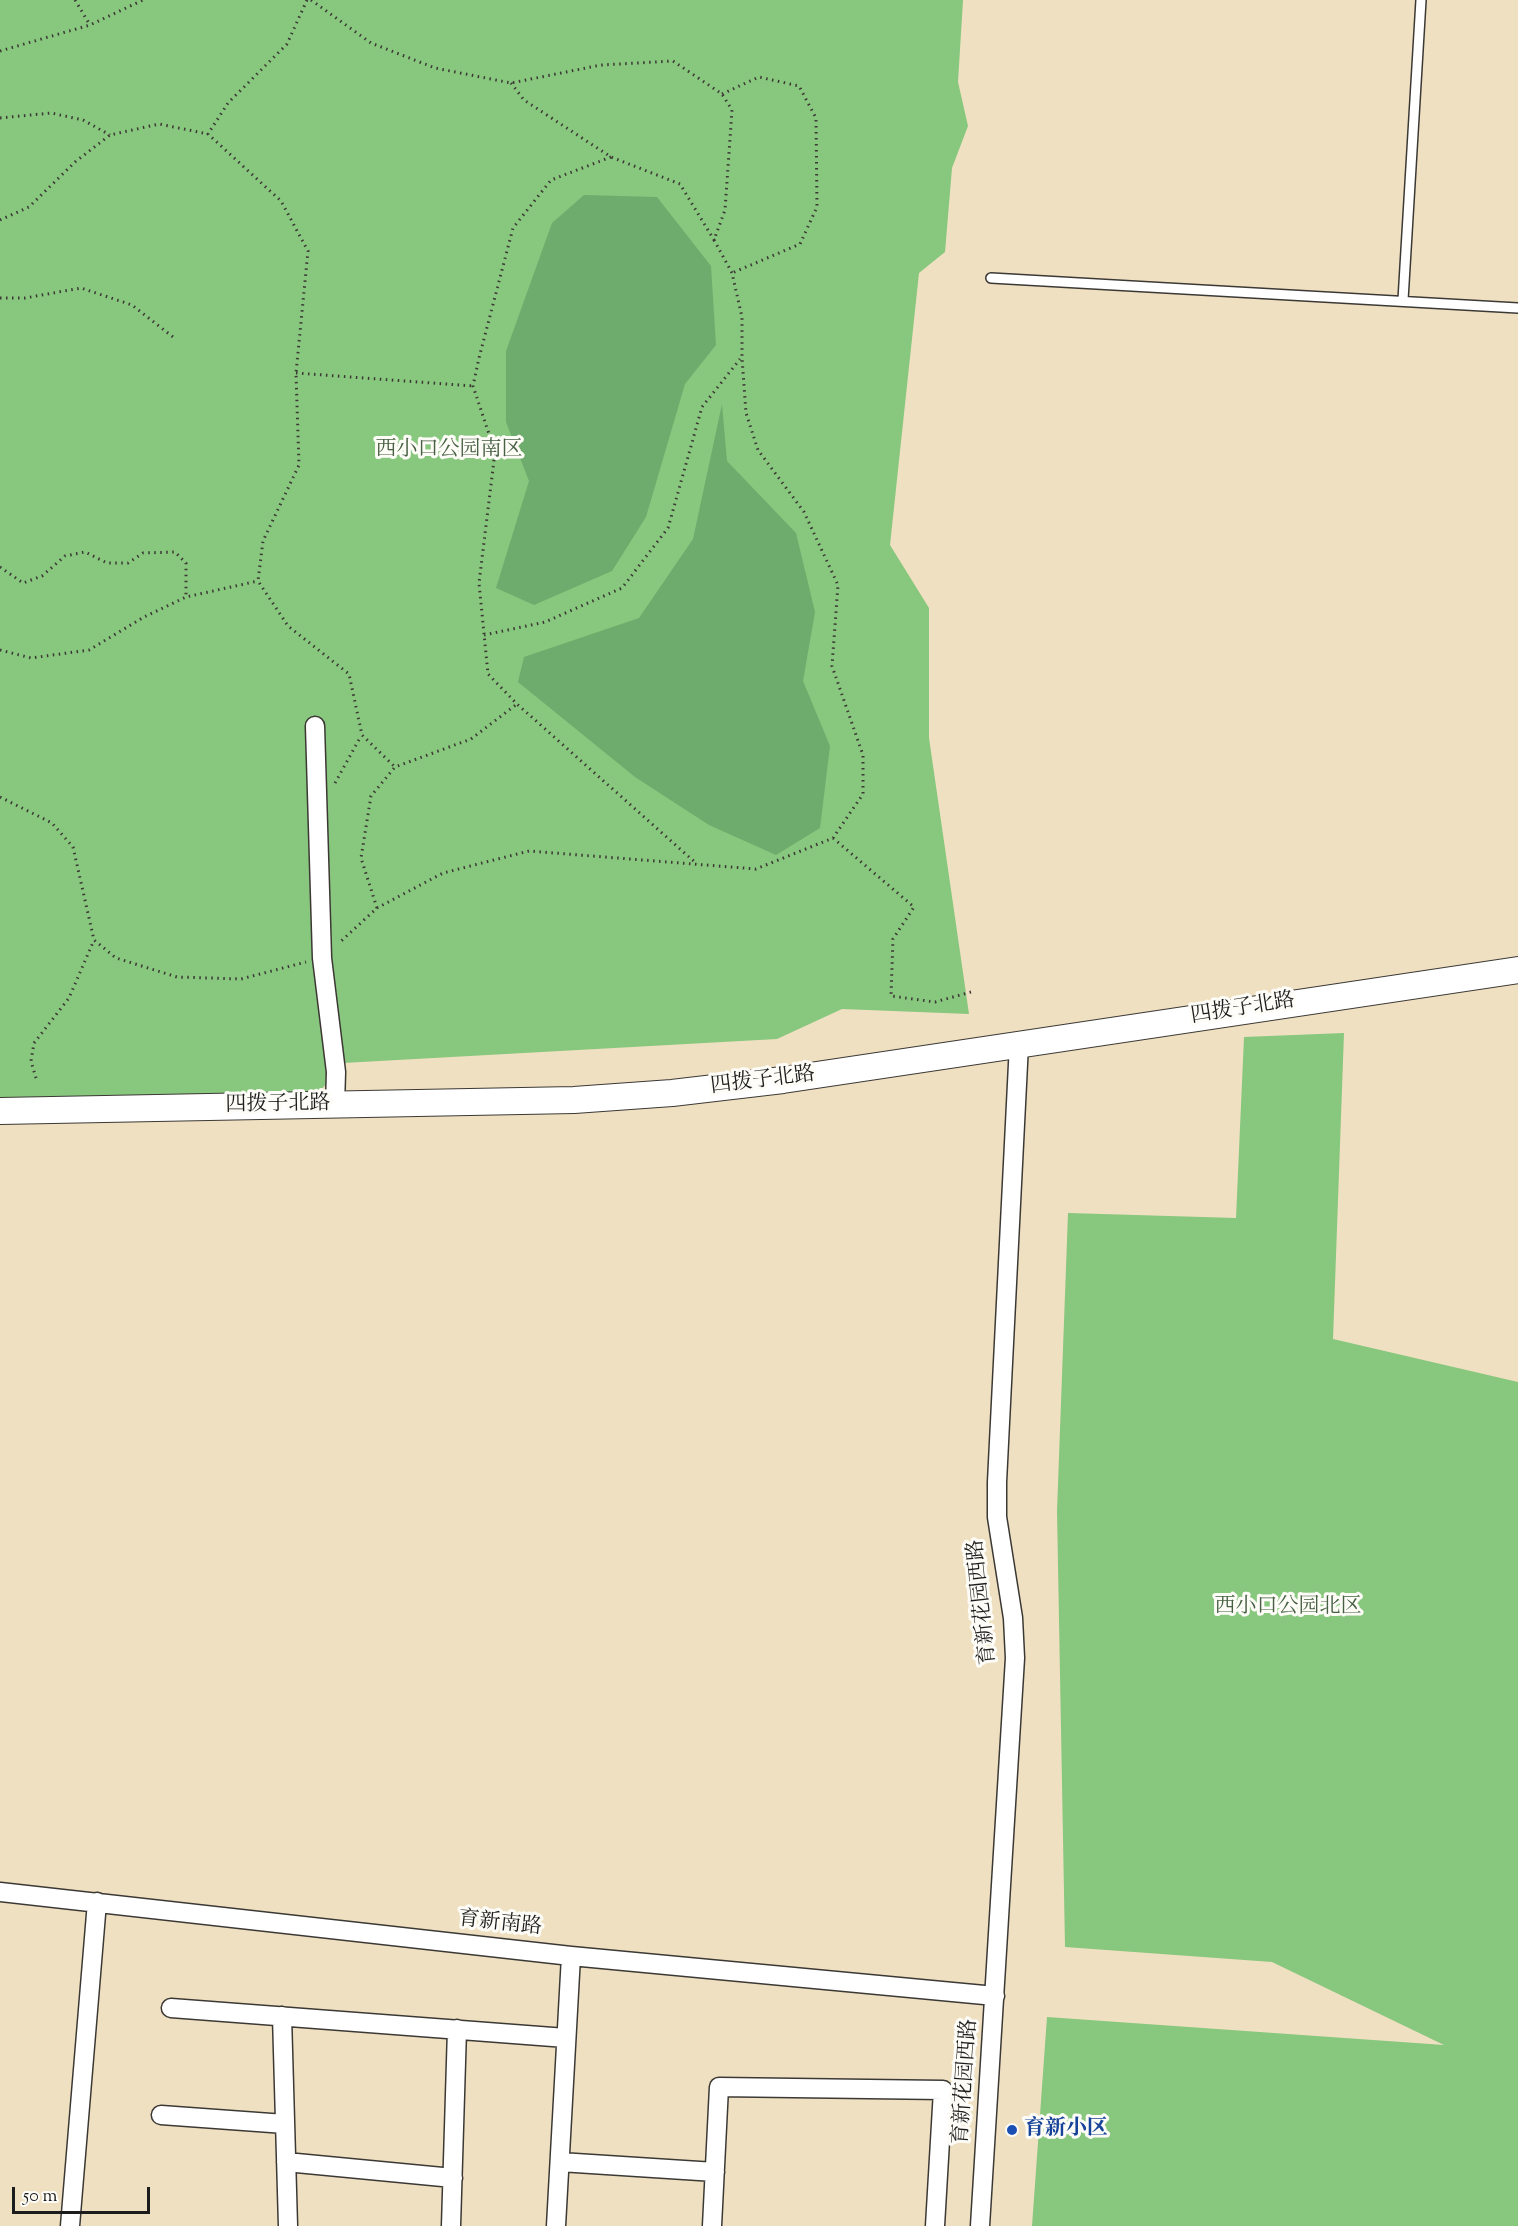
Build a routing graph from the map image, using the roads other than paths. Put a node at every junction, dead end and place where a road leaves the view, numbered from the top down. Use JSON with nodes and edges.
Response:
{"nodes":[{"id":1,"x":1421,"y":0,"type":"edge"},
{"id":2,"x":991,"y":278,"type":"dead end"},
{"id":3,"x":1402,"y":300,"type":"junction"},
{"id":4,"x":1518,"y":308,"type":"edge"},
{"id":5,"x":315,"y":726,"type":"dead end"},
{"id":6,"x":1518,"y":970,"type":"edge"},
{"id":7,"x":1019,"y":1044,"type":"junction"},
{"id":8,"x":335,"y":1105,"type":"junction"},
{"id":9,"x":0,"y":1111,"type":"edge"},
{"id":10,"x":0,"y":1892,"type":"edge"},
{"id":11,"x":97,"y":1902,"type":"junction"},
{"id":12,"x":571,"y":1956,"type":"junction"},
{"id":13,"x":995,"y":1995,"type":"junction"},
{"id":14,"x":171,"y":2008,"type":"dead end"},
{"id":15,"x":282,"y":2016,"type":"junction"},
{"id":16,"x":457,"y":2029,"type":"junction"},
{"id":17,"x":566,"y":2038,"type":"junction"},
{"id":18,"x":161,"y":2115,"type":"dead end"},
{"id":19,"x":285,"y":2124,"type":"junction"},
{"id":20,"x":286,"y":2162,"type":"junction"},
{"id":21,"x":560,"y":2162,"type":"junction"},
{"id":22,"x":715,"y":2172,"type":"junction"},
{"id":23,"x":453,"y":2178,"type":"junction"},
{"id":24,"x":70,"y":2226,"type":"edge"},
{"id":25,"x":288,"y":2226,"type":"edge"},
{"id":26,"x":451,"y":2226,"type":"edge"},
{"id":27,"x":556,"y":2226,"type":"edge"},
{"id":28,"x":712,"y":2226,"type":"edge"},
{"id":29,"x":935,"y":2226,"type":"edge"},
{"id":30,"x":980,"y":2226,"type":"edge"}],
"edges":[{"from":1,"to":3,"type":"lane"},
{"from":2,"to":3,"type":"lane"},
{"from":3,"to":4,"type":"lane"},
{"from":5,"to":8,"type":"street"},
{"from":6,"to":7,"type":"street","name":"四拨子北路"},
{"from":7,"to":8,"type":"street","name":"四拨子北路"},
{"from":7,"to":13,"type":"street","name":"育新花园西路"},
{"from":8,"to":9,"type":"street","name":"四拨子北路"},
{"from":10,"to":11,"type":"street","name":"育新南路"},
{"from":11,"to":12,"type":"street","name":"育新南路"},
{"from":11,"to":24,"type":"street"},
{"from":12,"to":13,"type":"street","name":"育新南路"},
{"from":12,"to":17,"type":"street"},
{"from":13,"to":30,"type":"street","name":"育新花园西路"},
{"from":14,"to":15,"type":"street"},
{"from":15,"to":16,"type":"street"},
{"from":15,"to":19,"type":"street"},
{"from":16,"to":17,"type":"street"},
{"from":16,"to":23,"type":"street"},
{"from":17,"to":21,"type":"street"},
{"from":18,"to":19,"type":"street"},
{"from":19,"to":20,"type":"street"},
{"from":20,"to":23,"type":"street"},
{"from":20,"to":25,"type":"street"},
{"from":21,"to":22,"type":"street"},
{"from":21,"to":27,"type":"street"},
{"from":22,"to":28,"type":"street"},
{"from":22,"to":29,"type":"street"},
{"from":23,"to":26,"type":"street"}]}
